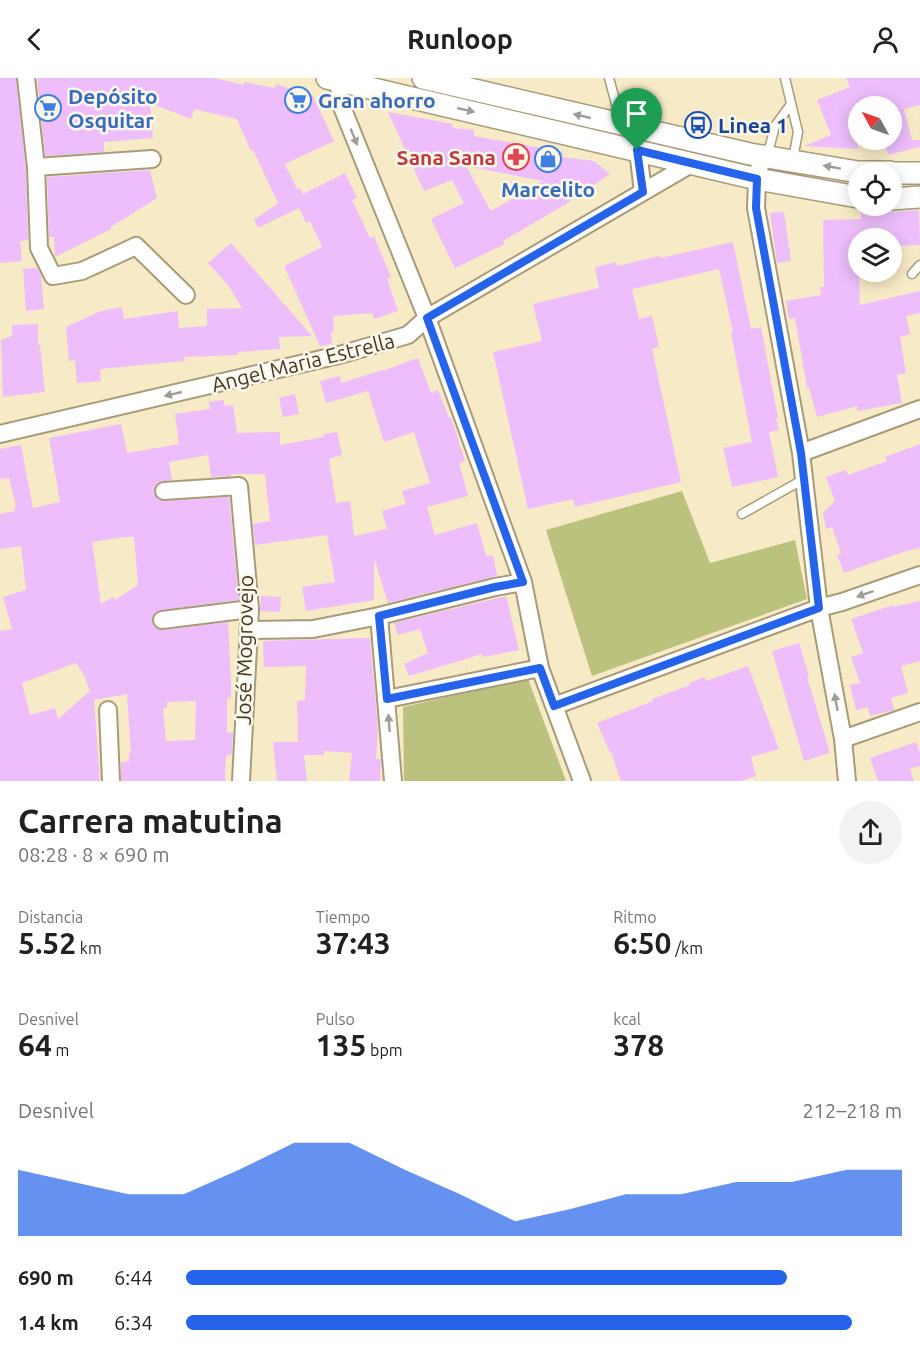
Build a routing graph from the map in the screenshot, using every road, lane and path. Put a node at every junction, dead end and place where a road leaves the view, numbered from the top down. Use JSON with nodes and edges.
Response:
{"nodes":[{"id":1,"x":26,"y":78,"type":"edge"},
{"id":2,"x":423,"y":78,"type":"edge"},
{"id":3,"x":609,"y":78,"type":"edge"},
{"id":4,"x":785,"y":78,"type":"edge"},
{"id":5,"x":335,"y":79,"type":"edge"},
{"id":6,"x":791,"y":104,"type":"junction"},
{"id":7,"x":629,"y":127,"type":"junction"},
{"id":8,"x":637,"y":150,"type":"junction"},
{"id":9,"x":764,"y":157,"type":"junction"},
{"id":10,"x":152,"y":159,"type":"dead end"},
{"id":11,"x":793,"y":160,"type":"junction"},
{"id":12,"x":691,"y":164,"type":"junction"},
{"id":13,"x":36,"y":167,"type":"junction"},
{"id":14,"x":848,"y":170,"type":"edge"},
{"id":15,"x":902,"y":172,"type":"edge"},
{"id":16,"x":920,"y":173,"type":"edge"},
{"id":17,"x":757,"y":179,"type":"junction"},
{"id":18,"x":643,"y":192,"type":"junction"},
{"id":19,"x":848,"y":195,"type":"edge"},
{"id":20,"x":920,"y":197,"type":"edge"},
{"id":21,"x":902,"y":198,"type":"edge"},
{"id":22,"x":920,"y":265,"type":"edge"},
{"id":23,"x":912,"y":274,"type":"dead end"},
{"id":24,"x":186,"y":295,"type":"dead end"},
{"id":25,"x":427,"y":318,"type":"junction"},
{"id":26,"x":920,"y":409,"type":"edge"},
{"id":27,"x":0,"y":434,"type":"edge"},
{"id":28,"x":801,"y":453,"type":"junction"},
{"id":29,"x":804,"y":479,"type":"junction"},
{"id":30,"x":164,"y":491,"type":"dead end"},
{"id":31,"x":742,"y":514,"type":"dead end"},
{"id":32,"x":920,"y":575,"type":"edge"},
{"id":33,"x":523,"y":582,"type":"junction"},
{"id":34,"x":819,"y":608,"type":"junction"},
{"id":35,"x":250,"y":609,"type":"junction"},
{"id":36,"x":379,"y":616,"type":"junction"},
{"id":37,"x":162,"y":620,"type":"dead end"},
{"id":38,"x":248,"y":630,"type":"junction"},
{"id":39,"x":540,"y":668,"type":"junction"},
{"id":40,"x":387,"y":699,"type":"junction"},
{"id":41,"x":554,"y":706,"type":"junction"},
{"id":42,"x":108,"y":710,"type":"dead end"},
{"id":43,"x":920,"y":712,"type":"edge"},
{"id":44,"x":843,"y":739,"type":"junction"},
{"id":45,"x":844,"y":780,"type":"edge"},
{"id":46,"x":111,"y":781,"type":"edge"},
{"id":47,"x":241,"y":781,"type":"edge"},
{"id":48,"x":393,"y":781,"type":"edge"},
{"id":49,"x":582,"y":781,"type":"edge"}],
"edges":[{"from":1,"to":13,"type":"street"},
{"from":7,"to":2,"type":"street","one_way":true},
{"from":3,"to":7,"type":"lane"},
{"from":4,"to":6,"type":"lane"},
{"from":5,"to":8,"type":"street","one_way":true},
{"from":5,"to":25,"type":"street","one_way":true},
{"from":6,"to":9,"type":"lane"},
{"from":6,"to":11,"type":"lane"},
{"from":7,"to":8,"type":"street"},
{"from":7,"to":9,"type":"street"},
{"from":8,"to":12,"type":"street"},
{"from":8,"to":18,"type":"street"},
{"from":9,"to":11,"type":"street"},
{"from":9,"to":17,"type":"street"},
{"from":10,"to":13,"type":"street"},
{"from":14,"to":11,"type":"street","one_way":true},
{"from":12,"to":17,"type":"street"},
{"from":12,"to":18,"type":"street","name":"Angel Maria Estrella"},
{"from":13,"to":24,"type":"street"},
{"from":15,"to":16,"type":"street"},
{"from":17,"to":19,"type":"street"},
{"from":17,"to":28,"type":"street"},
{"from":18,"to":25,"type":"street","name":"Angel Maria Estrella"},
{"from":20,"to":21,"type":"street"},
{"from":22,"to":23,"type":"lane"},
{"from":25,"to":27,"type":"street","name":"Angel Maria Estrella","one_way":true},
{"from":25,"to":33,"type":"street"},
{"from":26,"to":28,"type":"street"},
{"from":28,"to":29,"type":"street"},
{"from":29,"to":31,"type":"lane"},
{"from":29,"to":34,"type":"street"},
{"from":30,"to":35,"type":"street","name":"José Mogrovejo"},
{"from":32,"to":34,"type":"street","one_way":true},
{"from":33,"to":36,"type":"street"},
{"from":33,"to":39,"type":"street"},
{"from":34,"to":41,"type":"street"},
{"from":44,"to":34,"type":"street","one_way":true},
{"from":35,"to":37,"type":"street"},
{"from":35,"to":38,"type":"street","name":"José Mogrovejo"},
{"from":36,"to":38,"type":"street"},
{"from":36,"to":40,"type":"street"},
{"from":38,"to":47,"type":"street","name":"José Mogrovejo"},
{"from":39,"to":40,"type":"street"},
{"from":39,"to":41,"type":"street"},
{"from":48,"to":40,"type":"street","one_way":true},
{"from":41,"to":49,"type":"street"},
{"from":42,"to":46,"type":"street"},
{"from":43,"to":44,"type":"street"},
{"from":44,"to":45,"type":"street"}]}
